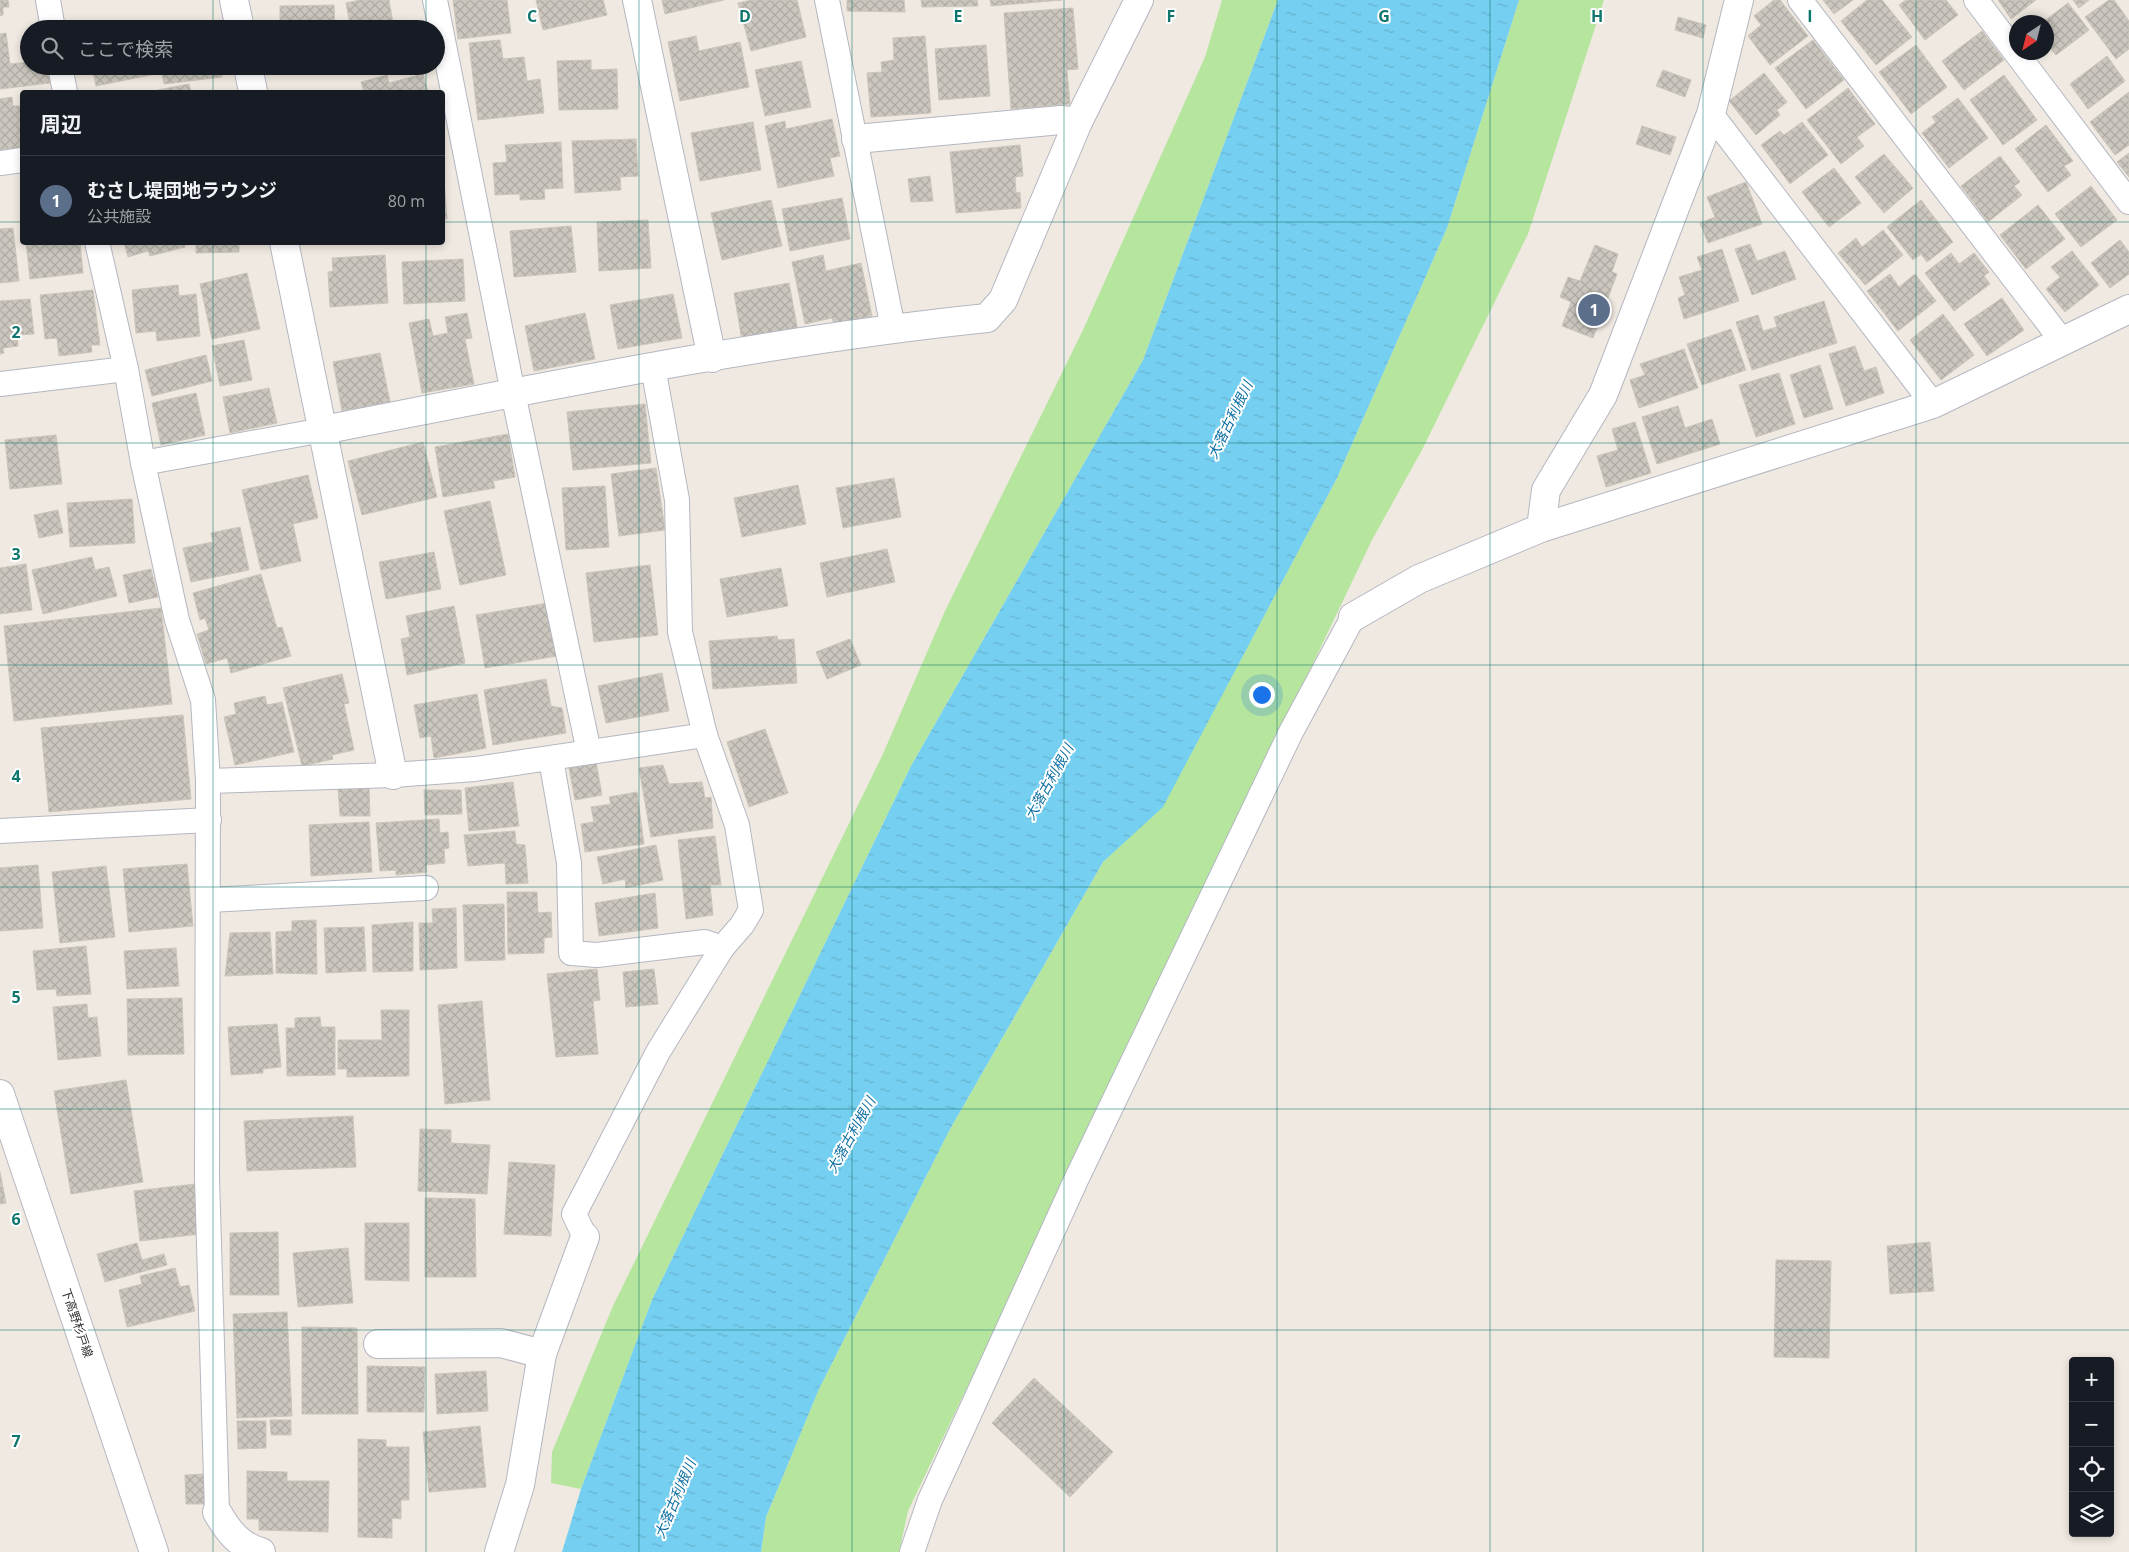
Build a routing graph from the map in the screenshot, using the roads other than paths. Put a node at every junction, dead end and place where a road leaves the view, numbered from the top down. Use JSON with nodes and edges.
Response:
{"nodes":[{"id":1,"x":48,"y":0,"type":"edge"},
{"id":2,"x":234,"y":0,"type":"edge"},
{"id":3,"x":435,"y":0,"type":"edge"},
{"id":4,"x":637,"y":0,"type":"edge"},
{"id":5,"x":827,"y":0,"type":"edge"},
{"id":6,"x":1139,"y":0,"type":"edge"},
{"id":7,"x":1739,"y":0,"type":"edge"},
{"id":8,"x":1800,"y":0,"type":"edge"},
{"id":9,"x":1976,"y":0,"type":"edge"},
{"id":10,"x":51,"y":20,"type":"edge"},
{"id":11,"x":238,"y":20,"type":"edge"},
{"id":12,"x":439,"y":20,"type":"edge"},
{"id":13,"x":445,"y":50,"type":"edge"},
{"id":14,"x":62,"y":75,"type":"edge"},
{"id":15,"x":250,"y":75,"type":"edge"},
{"id":16,"x":65,"y":90,"type":"edge"},
{"id":17,"x":253,"y":90,"type":"edge"},
{"id":18,"x":1711,"y":114,"type":"junction"},
{"id":19,"x":1078,"y":122,"type":"junction"},
{"id":20,"x":856,"y":139,"type":"junction"},
{"id":21,"x":20,"y":160,"type":"edge"},
{"id":22,"x":0,"y":163,"type":"edge"},
{"id":23,"x":2129,"y":202,"type":"edge"},
{"id":24,"x":98,"y":245,"type":"edge"},
{"id":25,"x":285,"y":245,"type":"edge"},
{"id":26,"x":2129,"y":308,"type":"edge"},
{"id":27,"x":893,"y":328,"type":"junction"},
{"id":28,"x":2063,"y":342,"type":"junction"},
{"id":29,"x":712,"y":358,"type":"junction"},
{"id":30,"x":653,"y":367,"type":"junction"},
{"id":31,"x":126,"y":370,"type":"junction"},
{"id":32,"x":0,"y":384,"type":"edge"},
{"id":33,"x":513,"y":393,"type":"junction"},
{"id":34,"x":1933,"y":404,"type":"junction"},
{"id":35,"x":323,"y":430,"type":"junction"},
{"id":36,"x":143,"y":463,"type":"junction"},
{"id":37,"x":1542,"y":528,"type":"junction"},
{"id":38,"x":1353,"y":617,"type":"joint"},
{"id":39,"x":705,"y":735,"type":"junction"},
{"id":40,"x":589,"y":752,"type":"junction"},
{"id":41,"x":551,"y":758,"type":"junction"},
{"id":42,"x":394,"y":775,"type":"junction"},
{"id":43,"x":208,"y":781,"type":"junction"},
{"id":44,"x":209,"y":820,"type":"junction"},
{"id":45,"x":0,"y":831,"type":"edge"},
{"id":46,"x":426,"y":888,"type":"dead end"},
{"id":47,"x":209,"y":900,"type":"junction"},
{"id":48,"x":722,"y":948,"type":"junction"},
{"id":49,"x":0,"y":1094,"type":"edge"},
{"id":50,"x":585,"y":1237,"type":"joint"},
{"id":51,"x":378,"y":1344,"type":"dead end"},
{"id":52,"x":542,"y":1354,"type":"junction"},
{"id":53,"x":217,"y":1512,"type":"joint"},
{"id":54,"x":154,"y":1552,"type":"edge"},
{"id":55,"x":261,"y":1552,"type":"edge"},
{"id":56,"x":499,"y":1552,"type":"edge"},
{"id":57,"x":912,"y":1552,"type":"edge"}],
"edges":[{"from":1,"to":10,"type":"lane"},
{"from":2,"to":11,"type":"street"},
{"from":3,"to":12,"type":"lane"},
{"from":4,"to":29,"type":"street"},
{"from":5,"to":20,"type":"lane"},
{"from":6,"to":19,"type":"street"},
{"from":7,"to":18,"type":"street"},
{"from":8,"to":28,"type":"lane"},
{"from":9,"to":23,"type":"lane"},
{"from":13,"to":33,"type":"lane"},
{"from":14,"to":16,"type":"lane"},
{"from":15,"to":17,"type":"street"},
{"from":18,"to":34,"type":"lane"},
{"from":18,"to":37,"type":"street"},
{"from":19,"to":20,"type":"street"},
{"from":19,"to":27,"type":"street"},
{"from":20,"to":27,"type":"lane"},
{"from":21,"to":22,"type":"lane"},
{"from":24,"to":31,"type":"lane"},
{"from":25,"to":35,"type":"street"},
{"from":26,"to":28,"type":"street"},
{"from":27,"to":29,"type":"street"},
{"from":28,"to":34,"type":"street"},
{"from":29,"to":30,"type":"street"},
{"from":30,"to":33,"type":"street"},
{"from":30,"to":39,"type":"lane"},
{"from":31,"to":32,"type":"lane"},
{"from":31,"to":36,"type":"lane"},
{"from":33,"to":35,"type":"street"},
{"from":33,"to":40,"type":"lane"},
{"from":34,"to":37,"type":"street"},
{"from":35,"to":36,"type":"lane"},
{"from":35,"to":42,"type":"street"},
{"from":36,"to":43,"type":"lane"},
{"from":37,"to":38,"type":"street"},
{"from":38,"to":57,"type":"lane"},
{"from":39,"to":40,"type":"lane"},
{"from":39,"to":48,"type":"lane"},
{"from":40,"to":41,"type":"lane"},
{"from":41,"to":42,"type":"lane"},
{"from":41,"to":48,"type":"lane"},
{"from":42,"to":43,"type":"lane"},
{"from":43,"to":44,"type":"lane"},
{"from":44,"to":45,"type":"lane"},
{"from":44,"to":47,"type":"lane"},
{"from":46,"to":47,"type":"lane"},
{"from":47,"to":53,"type":"lane"},
{"from":48,"to":50,"type":"lane"},
{"from":49,"to":54,"type":"street","name":"下高野杉戸線"},
{"from":50,"to":52,"type":"street"},
{"from":51,"to":52,"type":"street"},
{"from":52,"to":56,"type":"street"},
{"from":53,"to":55,"type":"street"}]}
